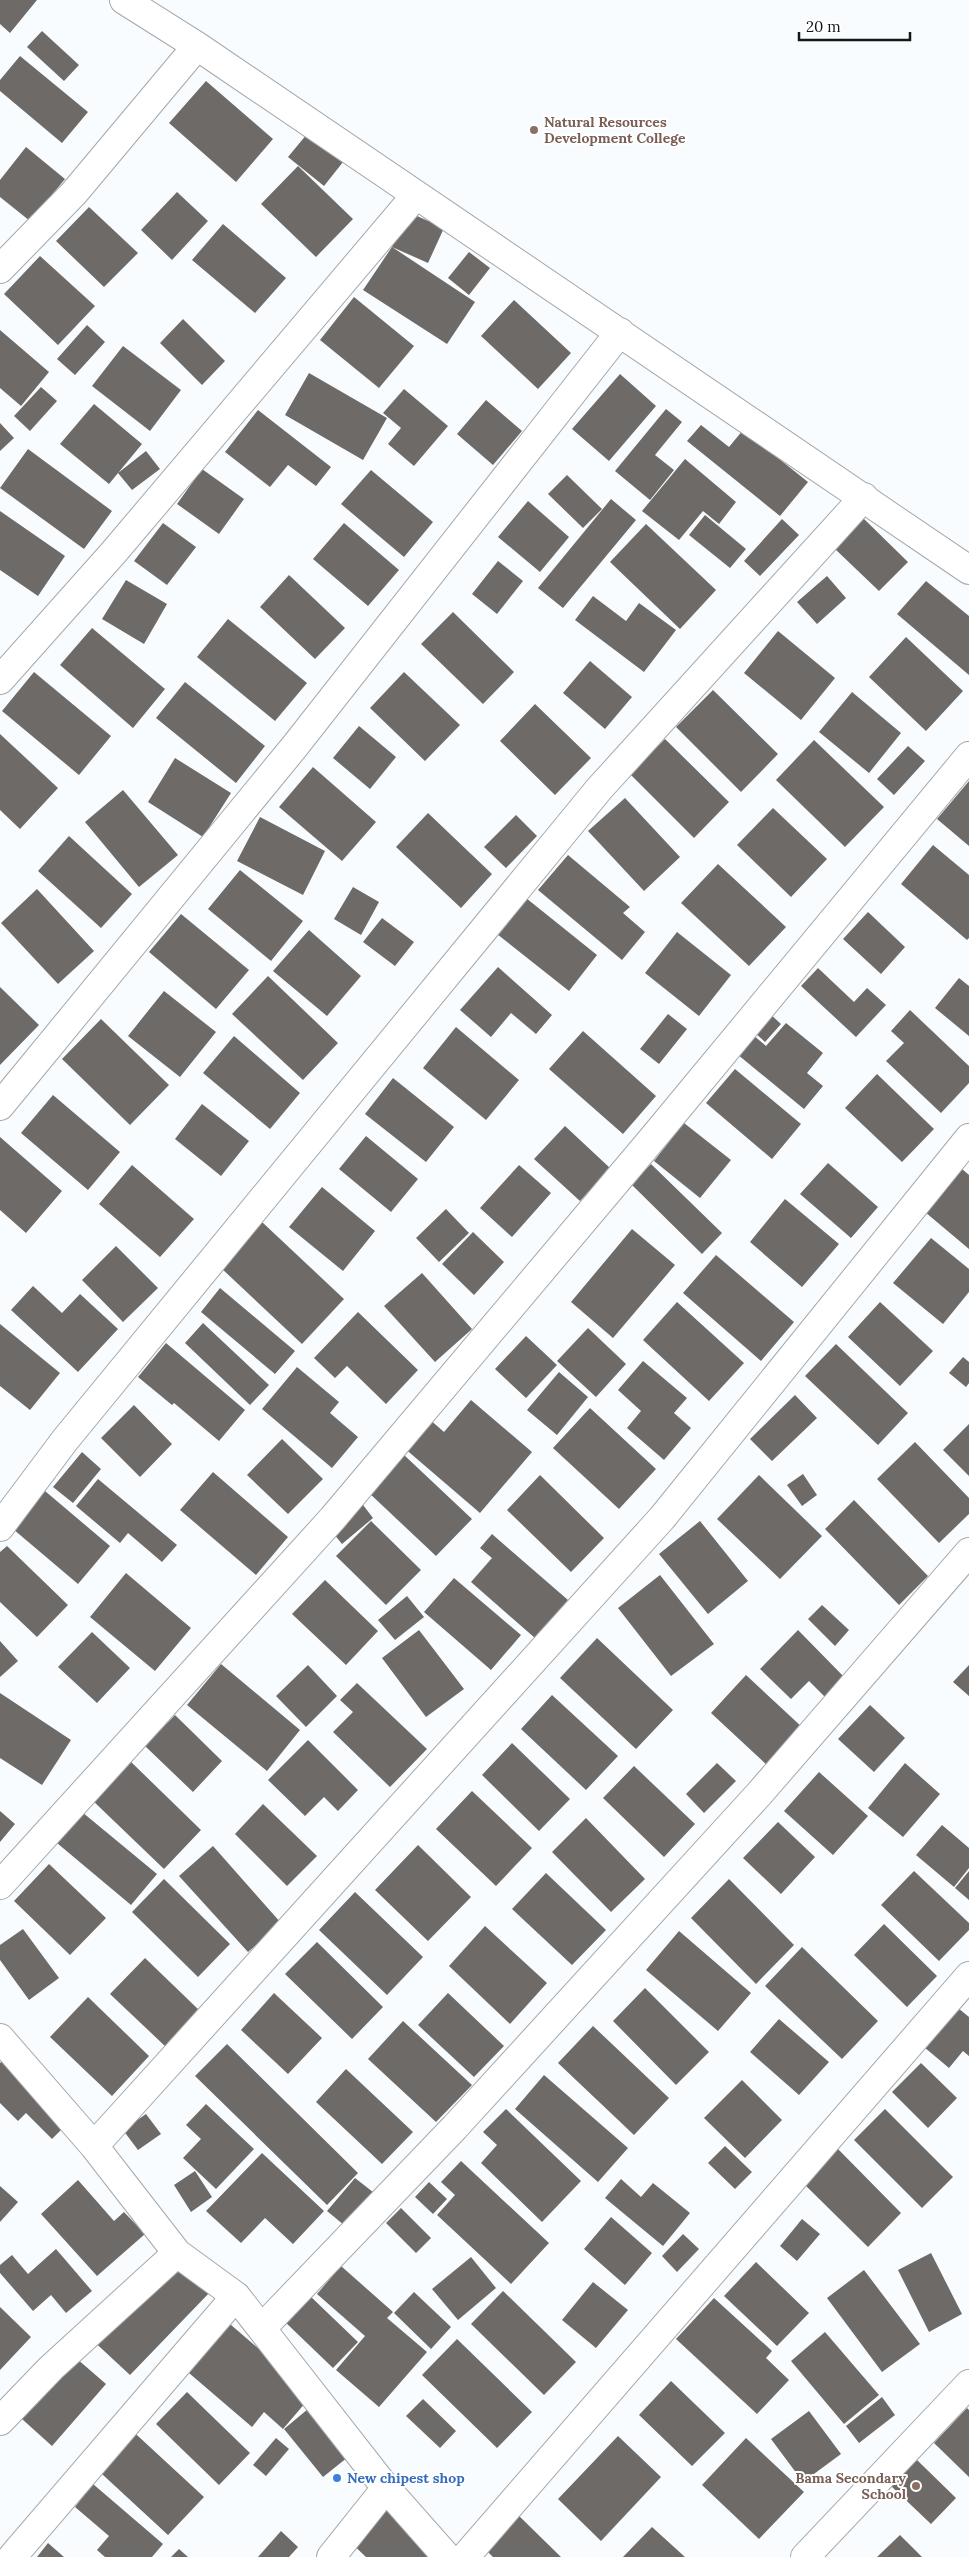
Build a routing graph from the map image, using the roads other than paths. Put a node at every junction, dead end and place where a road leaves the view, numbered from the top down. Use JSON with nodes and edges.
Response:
{"nodes":[{"id":1,"x":124,"y":0,"type":"edge"},
{"id":2,"x":197,"y":46,"type":"junction"},
{"id":3,"x":416,"y":195,"type":"junction"},
{"id":4,"x":0,"y":269,"type":"edge"},
{"id":5,"x":620,"y":332,"type":"junction"},
{"id":6,"x":864,"y":497,"type":"junction"},
{"id":7,"x":969,"y":570,"type":"edge"},
{"id":8,"x":0,"y":680,"type":"edge"},
{"id":9,"x":969,"y":756,"type":"edge"},
{"id":10,"x":0,"y":1106,"type":"edge"},
{"id":11,"x":969,"y":1138,"type":"edge"},
{"id":12,"x":0,"y":1527,"type":"edge"},
{"id":13,"x":969,"y":1552,"type":"edge"},
{"id":14,"x":0,"y":1885,"type":"edge"},
{"id":15,"x":969,"y":1976,"type":"edge"},
{"id":16,"x":4,"y":2051,"type":"edge"},
{"id":17,"x":94,"y":2146,"type":"junction"},
{"id":18,"x":177,"y":2253,"type":"junction"},
{"id":19,"x":236,"y":2296,"type":"junction"},
{"id":20,"x":262,"y":2328,"type":"junction"},
{"id":21,"x":969,"y":2384,"type":"edge"},
{"id":22,"x":0,"y":2421,"type":"edge"},
{"id":23,"x":386,"y":2488,"type":"junction"},
{"id":24,"x":12,"y":2557,"type":"edge"},
{"id":25,"x":331,"y":2557,"type":"edge"},
{"id":26,"x":447,"y":2557,"type":"edge"},
{"id":27,"x":465,"y":2557,"type":"edge"},
{"id":28,"x":805,"y":2557,"type":"edge"}],
"edges":[{"from":1,"to":2,"type":"street"},
{"from":2,"to":3,"type":"street"},
{"from":2,"to":4,"type":"street"},
{"from":3,"to":5,"type":"street"},
{"from":3,"to":8,"type":"street"},
{"from":5,"to":6,"type":"street"},
{"from":5,"to":10,"type":"street"},
{"from":6,"to":7,"type":"street"},
{"from":6,"to":12,"type":"street"},
{"from":9,"to":14,"type":"street"},
{"from":11,"to":17,"type":"street"},
{"from":13,"to":20,"type":"street"},
{"from":15,"to":27,"type":"street"},
{"from":16,"to":17,"type":"street"},
{"from":17,"to":18,"type":"street"},
{"from":18,"to":19,"type":"street"},
{"from":18,"to":22,"type":"street"},
{"from":19,"to":20,"type":"street"},
{"from":19,"to":24,"type":"street"},
{"from":20,"to":23,"type":"street"},
{"from":21,"to":28,"type":"street"},
{"from":23,"to":25,"type":"street"},
{"from":23,"to":26,"type":"street"}]}
